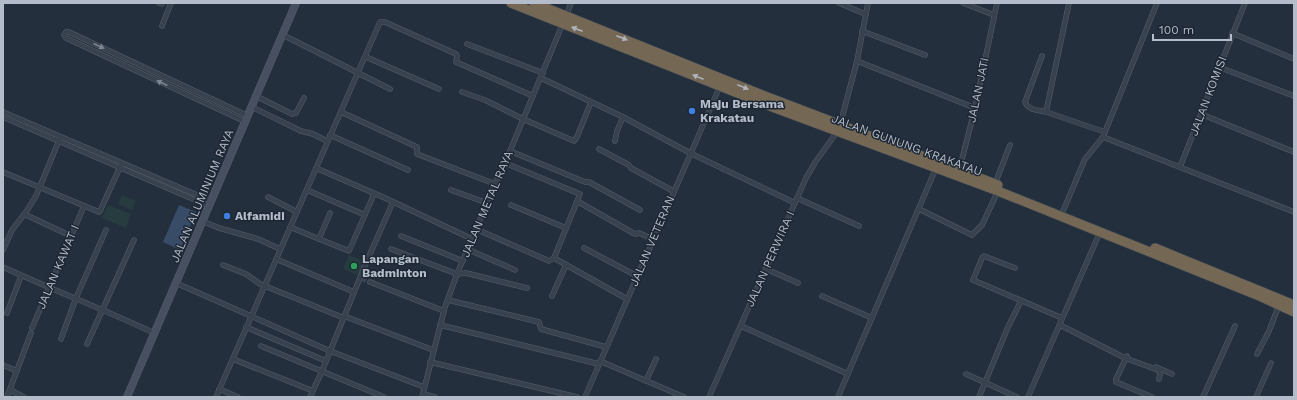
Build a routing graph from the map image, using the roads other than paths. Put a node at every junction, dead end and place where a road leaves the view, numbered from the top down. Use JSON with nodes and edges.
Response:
{"nodes":[{"id":1,"x":171,"y":3,"type":"edge"},
{"id":2,"x":296,"y":3,"type":"edge"},
{"id":3,"x":511,"y":3,"type":"edge"},
{"id":4,"x":534,"y":3,"type":"edge"},
{"id":5,"x":571,"y":3,"type":"edge"},
{"id":6,"x":839,"y":3,"type":"edge"},
{"id":7,"x":868,"y":3,"type":"edge"},
{"id":8,"x":963,"y":3,"type":"edge"},
{"id":9,"x":997,"y":3,"type":"edge"},
{"id":10,"x":1069,"y":3,"type":"edge"},
{"id":11,"x":1157,"y":3,"type":"edge"},
{"id":12,"x":1245,"y":3,"type":"edge"},
{"id":13,"x":865,"y":14,"type":"junction"},
{"id":14,"x":994,"y":15,"type":"junction"},
{"id":15,"x":565,"y":19,"type":"junction"},
{"id":16,"x":162,"y":26,"type":"dead end"},
{"id":17,"x":862,"y":31,"type":"junction"},
{"id":18,"x":1232,"y":33,"type":"junction"},
{"id":19,"x":283,"y":35,"type":"junction"},
{"id":20,"x":467,"y":44,"type":"dead end"},
{"id":21,"x":925,"y":55,"type":"dead end"},
{"id":22,"x":1042,"y":56,"type":"dead end"},
{"id":23,"x":366,"y":57,"type":"junction"},
{"id":24,"x":1294,"y":59,"type":"edge"},
{"id":25,"x":130,"y":61,"type":"junction"},
{"id":26,"x":857,"y":61,"type":"junction"},
{"id":27,"x":138,"y":64,"type":"junction"},
{"id":28,"x":128,"y":67,"type":"junction"},
{"id":29,"x":1219,"y":67,"type":"junction"},
{"id":30,"x":135,"y":70,"type":"junction"},
{"id":31,"x":358,"y":73,"type":"junction"},
{"id":32,"x":542,"y":75,"type":"junction"},
{"id":33,"x":720,"y":86,"type":"junction"},
{"id":34,"x":390,"y":89,"type":"dead end"},
{"id":35,"x":439,"y":89,"type":"dead end"},
{"id":36,"x":462,"y":92,"type":"dead end"},
{"id":37,"x":256,"y":96,"type":"junction"},
{"id":38,"x":533,"y":96,"type":"junction"},
{"id":39,"x":1294,"y":96,"type":"edge"},
{"id":40,"x":304,"y":98,"type":"dead end"},
{"id":41,"x":592,"y":102,"type":"junction"},
{"id":42,"x":221,"y":103,"type":"junction"},
{"id":43,"x":252,"y":107,"type":"junction"},
{"id":44,"x":975,"y":108,"type":"junction"},
{"id":45,"x":218,"y":109,"type":"junction"},
{"id":46,"x":3,"y":112,"type":"edge"},
{"id":47,"x":341,"y":112,"type":"junction"},
{"id":48,"x":1046,"y":112,"type":"junction"},
{"id":49,"x":1201,"y":114,"type":"junction"},
{"id":50,"x":3,"y":117,"type":"edge"},
{"id":51,"x":623,"y":118,"type":"junction"},
{"id":52,"x":247,"y":119,"type":"junction"},
{"id":53,"x":523,"y":119,"type":"junction"},
{"id":54,"x":27,"y":125,"type":"junction"},
{"id":55,"x":839,"y":128,"type":"junction"},
{"id":56,"x":1105,"y":132,"type":"junction"},
{"id":57,"x":330,"y":135,"type":"junction"},
{"id":58,"x":1103,"y":137,"type":"junction"},
{"id":59,"x":59,"y":139,"type":"junction"},
{"id":60,"x":327,"y":141,"type":"junction"},
{"id":61,"x":614,"y":141,"type":"dead end"},
{"id":62,"x":1010,"y":145,"type":"dead end"},
{"id":63,"x":599,"y":149,"type":"dead end"},
{"id":64,"x":510,"y":151,"type":"junction"},
{"id":65,"x":1294,"y":152,"type":"edge"},
{"id":66,"x":690,"y":153,"type":"junction"},
{"id":67,"x":504,"y":163,"type":"junction"},
{"id":68,"x":121,"y":165,"type":"junction"},
{"id":69,"x":316,"y":168,"type":"junction"},
{"id":70,"x":936,"y":168,"type":"junction"},
{"id":71,"x":1180,"y":168,"type":"junction"},
{"id":72,"x":408,"y":170,"type":"dead end"},
{"id":73,"x":3,"y":173,"type":"edge"},
{"id":74,"x":958,"y":173,"type":"junction"},
{"id":75,"x":495,"y":184,"type":"junction"},
{"id":76,"x":40,"y":188,"type":"junction"},
{"id":77,"x":996,"y":188,"type":"junction"},
{"id":78,"x":307,"y":190,"type":"junction"},
{"id":79,"x":451,"y":190,"type":"dead end"},
{"id":80,"x":673,"y":191,"type":"junction"},
{"id":81,"x":374,"y":194,"type":"junction"},
{"id":82,"x":268,"y":196,"type":"dead end"},
{"id":83,"x":577,"y":201,"type":"junction"},
{"id":84,"x":796,"y":201,"type":"junction"},
{"id":85,"x":393,"y":202,"type":"junction"},
{"id":86,"x":487,"y":203,"type":"junction"},
{"id":87,"x":210,"y":204,"type":"junction"},
{"id":88,"x":511,"y":205,"type":"dead end"},
{"id":89,"x":84,"y":206,"type":"junction"},
{"id":90,"x":919,"y":208,"type":"junction"},
{"id":91,"x":640,"y":210,"type":"dead end"},
{"id":92,"x":297,"y":212,"type":"junction"},
{"id":93,"x":1294,"y":212,"type":"edge"},
{"id":94,"x":330,"y":213,"type":"dead end"},
{"id":95,"x":24,"y":214,"type":"junction"},
{"id":96,"x":1062,"y":214,"type":"junction"},
{"id":97,"x":365,"y":215,"type":"junction"},
{"id":98,"x":202,"y":221,"type":"junction"},
{"id":99,"x":859,"y":226,"type":"dead end"},
{"id":100,"x":290,"y":227,"type":"junction"},
{"id":101,"x":476,"y":228,"type":"junction"},
{"id":102,"x":566,"y":228,"type":"junction"},
{"id":103,"x":106,"y":230,"type":"dead end"},
{"id":104,"x":1100,"y":232,"type":"junction"},
{"id":105,"x":71,"y":236,"type":"junction"},
{"id":106,"x":401,"y":236,"type":"dead end"},
{"id":107,"x":319,"y":239,"type":"junction"},
{"id":108,"x":472,"y":239,"type":"junction"},
{"id":109,"x":653,"y":239,"type":"junction"},
{"id":110,"x":134,"y":240,"type":"dead end"},
{"id":111,"x":584,"y":248,"type":"dead end"},
{"id":112,"x":280,"y":249,"type":"junction"},
{"id":113,"x":391,"y":249,"type":"dead end"},
{"id":114,"x":467,"y":249,"type":"junction"},
{"id":115,"x":3,"y":250,"type":"edge"},
{"id":116,"x":554,"y":258,"type":"junction"},
{"id":117,"x":276,"y":259,"type":"junction"},
{"id":118,"x":463,"y":260,"type":"junction"},
{"id":119,"x":223,"y":265,"type":"dead end"},
{"id":120,"x":566,"y":265,"type":"junction"},
{"id":121,"x":3,"y":267,"type":"edge"},
{"id":122,"x":1015,"y":268,"type":"dead end"},
{"id":123,"x":766,"y":269,"type":"junction"},
{"id":124,"x":514,"y":270,"type":"dead end"},
{"id":125,"x":457,"y":274,"type":"junction"},
{"id":126,"x":22,"y":276,"type":"junction"},
{"id":127,"x":637,"y":276,"type":"junction"},
{"id":128,"x":370,"y":282,"type":"tunnel mouth"},
{"id":129,"x":176,"y":283,"type":"junction"},
{"id":130,"x":798,"y":283,"type":"dead end"},
{"id":131,"x":265,"y":285,"type":"junction"},
{"id":132,"x":50,"y":288,"type":"junction"},
{"id":133,"x":526,"y":288,"type":"dead end"},
{"id":134,"x":354,"y":292,"type":"junction"},
{"id":135,"x":552,"y":296,"type":"dead end"},
{"id":136,"x":822,"y":296,"type":"dead end"},
{"id":137,"x":76,"y":298,"type":"junction"},
{"id":138,"x":627,"y":299,"type":"junction"},
{"id":139,"x":448,"y":300,"type":"junction"},
{"id":140,"x":1021,"y":301,"type":"junction"},
{"id":141,"x":1279,"y":305,"type":"junction"},
{"id":142,"x":1294,"y":305,"type":"edge"},
{"id":143,"x":103,"y":310,"type":"junction"},
{"id":144,"x":444,"y":311,"type":"junction"},
{"id":145,"x":1294,"y":312,"type":"edge"},
{"id":146,"x":7,"y":313,"type":"dead end"},
{"id":147,"x":251,"y":315,"type":"junction"},
{"id":148,"x":344,"y":317,"type":"junction"},
{"id":149,"x":872,"y":318,"type":"junction"},
{"id":150,"x":1062,"y":318,"type":"junction"},
{"id":151,"x":440,"y":325,"type":"junction"},
{"id":152,"x":1060,"y":325,"type":"junction"},
{"id":153,"x":741,"y":326,"type":"junction"},
{"id":154,"x":1235,"y":326,"type":"dead end"},
{"id":155,"x":246,"y":327,"type":"junction"},
{"id":156,"x":154,"y":333,"type":"junction"},
{"id":157,"x":61,"y":339,"type":"dead end"},
{"id":158,"x":87,"y":344,"type":"dead end"},
{"id":159,"x":261,"y":346,"type":"dead end"},
{"id":160,"x":606,"y":347,"type":"junction"},
{"id":161,"x":433,"y":350,"type":"junction"},
{"id":162,"x":330,"y":351,"type":"junction"},
{"id":163,"x":1257,"y":354,"type":"dead end"},
{"id":164,"x":233,"y":358,"type":"junction"},
{"id":165,"x":1125,"y":358,"type":"junction"},
{"id":166,"x":656,"y":359,"type":"dead end"},
{"id":167,"x":326,"y":361,"type":"junction"},
{"id":168,"x":430,"y":362,"type":"junction"},
{"id":169,"x":600,"y":363,"type":"junction"},
{"id":170,"x":1271,"y":363,"type":"dead end"},
{"id":171,"x":3,"y":365,"type":"edge"},
{"id":172,"x":17,"y":371,"type":"junction"},
{"id":173,"x":322,"y":371,"type":"junction"},
{"id":174,"x":848,"y":374,"type":"junction"},
{"id":175,"x":966,"y":374,"type":"dead end"},
{"id":176,"x":1172,"y":374,"type":"dead end"},
{"id":177,"x":1159,"y":379,"type":"dead end"},
{"id":178,"x":646,"y":381,"type":"junction"},
{"id":179,"x":985,"y":383,"type":"junction"},
{"id":180,"x":424,"y":387,"type":"junction"},
{"id":181,"x":220,"y":389,"type":"junction"},
{"id":182,"x":10,"y":390,"type":"junction"},
{"id":183,"x":313,"y":391,"type":"junction"},
{"id":184,"x":422,"y":395,"type":"edge"},
{"id":185,"x":7,"y":397,"type":"edge"},
{"id":186,"x":24,"y":397,"type":"edge"},
{"id":187,"x":127,"y":397,"type":"edge"},
{"id":188,"x":216,"y":397,"type":"edge"},
{"id":189,"x":238,"y":397,"type":"edge"},
{"id":190,"x":310,"y":397,"type":"edge"},
{"id":191,"x":384,"y":397,"type":"edge"},
{"id":192,"x":435,"y":397,"type":"edge"},
{"id":193,"x":577,"y":397,"type":"edge"},
{"id":194,"x":585,"y":397,"type":"edge"},
{"id":195,"x":684,"y":397,"type":"edge"},
{"id":196,"x":709,"y":397,"type":"edge"},
{"id":197,"x":838,"y":397,"type":"edge"},
{"id":198,"x":979,"y":397,"type":"edge"},
{"id":199,"x":1017,"y":397,"type":"edge"},
{"id":200,"x":1028,"y":397,"type":"edge"},
{"id":201,"x":1152,"y":397,"type":"edge"},
{"id":202,"x":1202,"y":397,"type":"edge"},
{"id":203,"x":1256,"y":397,"type":"edge"}],
"edges":[{"from":1,"to":16,"type":"street"},
{"from":2,"to":19,"type":"main road","name":"JALAN ALUMINIUM RAYA"},
{"from":3,"to":15,"type":"highway","name":"JALAN GUNUNG KRAKATAU"},
{"from":4,"to":15,"type":"highway","name":"JALAN GUNUNG KRAKATAU"},
{"from":5,"to":15,"type":"street","name":"JALAN METAL RAYA"},
{"from":6,"to":13,"type":"street"},
{"from":7,"to":13,"type":"street"},
{"from":8,"to":14,"type":"street"},
{"from":9,"to":14,"type":"street","name":"JALAN JATI"},
{"from":10,"to":48,"type":"street"},
{"from":11,"to":56,"type":"street"},
{"from":12,"to":18,"type":"street","name":"JALAN KOMISI"},
{"from":13,"to":17,"type":"street"},
{"from":14,"to":44,"type":"street","name":"JALAN JATI"},
{"from":15,"to":32,"type":"street","name":"JALAN METAL RAYA"},
{"from":33,"to":15,"type":"highway","name":"JALAN GUNUNG KRAKATAU","one_way":true},
{"from":15,"to":55,"type":"highway","name":"JALAN GUNUNG KRAKATAU","one_way":true},
{"from":17,"to":21,"type":"street"},
{"from":17,"to":26,"type":"street"},
{"from":18,"to":24,"type":"street"},
{"from":18,"to":29,"type":"street","name":"JALAN KOMISI"},
{"from":19,"to":31,"type":"street"},
{"from":19,"to":37,"type":"main road","name":"JALAN ALUMINIUM RAYA"},
{"from":20,"to":32,"type":"street"},
{"from":22,"to":48,"type":"street"},
{"from":23,"to":31,"type":"street"},
{"from":23,"to":35,"type":"street"},
{"from":23,"to":38,"type":"street"},
{"from":25,"to":27,"type":"street"},
{"from":25,"to":28,"type":"street"},
{"from":28,"to":25,"type":"street","one_way":true},
{"from":26,"to":44,"type":"street"},
{"from":26,"to":55,"type":"street"},
{"from":27,"to":30,"type":"street"},
{"from":27,"to":42,"type":"street"},
{"from":28,"to":30,"type":"street"},
{"from":29,"to":39,"type":"street"},
{"from":29,"to":49,"type":"street","name":"JALAN KOMISI"},
{"from":45,"to":30,"type":"street","one_way":true},
{"from":31,"to":34,"type":"street"},
{"from":31,"to":47,"type":"street"},
{"from":32,"to":38,"type":"street","name":"JALAN METAL RAYA"},
{"from":32,"to":41,"type":"street"},
{"from":33,"to":55,"type":"highway","name":"JALAN GUNUNG KRAKATAU"},
{"from":33,"to":66,"type":"street","name":"JALAN VETERAN"},
{"from":36,"to":53,"type":"street"},
{"from":37,"to":40,"type":"street"},
{"from":37,"to":43,"type":"main road","name":"JALAN ALUMINIUM RAYA"},
{"from":38,"to":53,"type":"street","name":"JALAN METAL RAYA"},
{"from":41,"to":51,"type":"street"},
{"from":41,"to":53,"type":"street"},
{"from":42,"to":45,"type":"street"},
{"from":42,"to":52,"type":"street"},
{"from":43,"to":52,"type":"main road","name":"JALAN ALUMINIUM RAYA"},
{"from":43,"to":60,"type":"street"},
{"from":44,"to":74,"type":"street","name":"JALAN JATI"},
{"from":45,"to":52,"type":"street"},
{"from":46,"to":54,"type":"street"},
{"from":47,"to":57,"type":"street"},
{"from":47,"to":75,"type":"street"},
{"from":48,"to":56,"type":"street"},
{"from":49,"to":65,"type":"street"},
{"from":49,"to":71,"type":"street","name":"JALAN KOMISI"},
{"from":50,"to":54,"type":"street"},
{"from":51,"to":61,"type":"street"},
{"from":51,"to":66,"type":"street"},
{"from":52,"to":87,"type":"main road","name":"JALAN ALUMINIUM RAYA"},
{"from":53,"to":64,"type":"street","name":"JALAN METAL RAYA"},
{"from":54,"to":59,"type":"street"},
{"from":55,"to":70,"type":"highway","name":"JALAN GUNUNG KRAKATAU"},
{"from":55,"to":74,"type":"highway","name":"JALAN GUNUNG KRAKATAU"},
{"from":55,"to":84,"type":"street","name":"JALAN PERWIRA I"},
{"from":56,"to":58,"type":"street"},
{"from":57,"to":60,"type":"street"},
{"from":57,"to":72,"type":"street"},
{"from":58,"to":71,"type":"street"},
{"from":58,"to":96,"type":"street"},
{"from":59,"to":68,"type":"street"},
{"from":59,"to":76,"type":"street"},
{"from":60,"to":69,"type":"street"},
{"from":62,"to":77,"type":"street"},
{"from":63,"to":80,"type":"street"},
{"from":64,"to":67,"type":"street","name":"JALAN METAL RAYA"},
{"from":64,"to":91,"type":"street"},
{"from":66,"to":80,"type":"street","name":"JALAN VETERAN"},
{"from":66,"to":84,"type":"street"},
{"from":67,"to":75,"type":"street","name":"JALAN METAL RAYA"},
{"from":67,"to":83,"type":"street"},
{"from":68,"to":87,"type":"street"},
{"from":68,"to":89,"type":"street"},
{"from":69,"to":78,"type":"street"},
{"from":69,"to":81,"type":"street"},
{"from":70,"to":74,"type":"highway","name":"JALAN GUNUNG KRAKATAU"},
{"from":70,"to":90,"type":"street"},
{"from":71,"to":93,"type":"street"},
{"from":73,"to":76,"type":"street"},
{"from":74,"to":77,"type":"highway","name":"JALAN GUNUNG KRAKATAU"},
{"from":75,"to":86,"type":"street","name":"JALAN METAL RAYA"},
{"from":76,"to":89,"type":"street"},
{"from":76,"to":95,"type":"street"},
{"from":77,"to":90,"type":"street"},
{"from":77,"to":96,"type":"highway","name":"JALAN GUNUNG KRAKATAU"},
{"from":78,"to":92,"type":"street"},
{"from":78,"to":97,"type":"street"},
{"from":79,"to":86,"type":"street"},
{"from":80,"to":109,"type":"street","name":"JALAN VETERAN"},
{"from":81,"to":85,"type":"street"},
{"from":81,"to":97,"type":"street"},
{"from":82,"to":92,"type":"street"},
{"from":83,"to":102,"type":"street"},
{"from":83,"to":109,"type":"street"},
{"from":84,"to":99,"type":"street"},
{"from":84,"to":123,"type":"street","name":"JALAN PERWIRA I"},
{"from":85,"to":108,"type":"street"},
{"from":85,"to":134,"type":"street"},
{"from":86,"to":101,"type":"street","name":"JALAN METAL RAYA"},
{"from":87,"to":98,"type":"main road","name":"JALAN ALUMINIUM RAYA"},
{"from":88,"to":102,"type":"street"},
{"from":89,"to":105,"type":"street","name":"JALAN KAWAT I"},
{"from":90,"to":149,"type":"street"},
{"from":92,"to":100,"type":"street"},
{"from":94,"to":107,"type":"street"},
{"from":95,"to":105,"type":"street"},
{"from":95,"to":115,"type":"street"},
{"from":96,"to":104,"type":"highway","name":"JALAN GUNUNG KRAKATAU"},
{"from":96,"to":142,"type":"highway","name":"JALAN GUNUNG KRAKATAU"},
{"from":97,"to":107,"type":"street"},
{"from":98,"to":112,"type":"street"},
{"from":98,"to":129,"type":"main road","name":"JALAN ALUMINIUM RAYA"},
{"from":100,"to":107,"type":"street"},
{"from":100,"to":112,"type":"street"},
{"from":101,"to":108,"type":"street","name":"JALAN METAL RAYA"},
{"from":101,"to":116,"type":"street"},
{"from":102,"to":116,"type":"street"},
{"from":103,"to":137,"type":"street"},
{"from":104,"to":141,"type":"highway","name":"JALAN GUNUNG KRAKATAU"},
{"from":104,"to":150,"type":"street"},
{"from":105,"to":132,"type":"street","name":"JALAN KAWAT I"},
{"from":106,"to":118,"type":"street"},
{"from":108,"to":114,"type":"street","name":"JALAN METAL RAYA"},
{"from":109,"to":127,"type":"street","name":"JALAN VETERAN"},
{"from":110,"to":143,"type":"street"},
{"from":111,"to":127,"type":"street"},
{"from":112,"to":117,"type":"street"},
{"from":113,"to":125,"type":"street"},
{"from":114,"to":118,"type":"street","name":"JALAN METAL RAYA"},
{"from":114,"to":124,"type":"street"},
{"from":116,"to":120,"type":"street"},
{"from":117,"to":131,"type":"street"},
{"from":117,"to":134,"type":"street"},
{"from":118,"to":125,"type":"street","name":"JALAN METAL RAYA"},
{"from":119,"to":131,"type":"street"},
{"from":120,"to":135,"type":"street"},
{"from":120,"to":138,"type":"street"},
{"from":121,"to":126,"type":"street"},
{"from":122,"to":140,"type":"street"},
{"from":123,"to":130,"type":"street"},
{"from":123,"to":153,"type":"street","name":"JALAN PERWIRA I"},
{"from":125,"to":133,"type":"street"},
{"from":125,"to":139,"type":"street","name":"JALAN METAL RAYA"},
{"from":126,"to":132,"type":"street"},
{"from":126,"to":146,"type":"street"},
{"from":127,"to":138,"type":"street","name":"JALAN VETERAN"},
{"from":128,"to":144,"type":"street"},
{"from":129,"to":147,"type":"street"},
{"from":129,"to":156,"type":"main road","name":"JALAN ALUMINIUM RAYA"},
{"from":131,"to":147,"type":"street"},
{"from":131,"to":148,"type":"street"},
{"from":132,"to":137,"type":"street"},
{"from":132,"to":172,"type":"street","name":"JALAN KAWAT I"},
{"from":134,"to":148,"type":"street"},
{"from":136,"to":149,"type":"street"},
{"from":137,"to":143,"type":"street"},
{"from":137,"to":157,"type":"street"},
{"from":138,"to":160,"type":"street","name":"JALAN VETERAN"},
{"from":139,"to":144,"type":"street","name":"JALAN METAL RAYA"},
{"from":139,"to":160,"type":"street"},
{"from":140,"to":150,"type":"street"},
{"from":140,"to":179,"type":"street"},
{"from":141,"to":145,"type":"highway","name":"JALAN GUNUNG KRAKATAU"},
{"from":141,"to":163,"type":"street"},
{"from":143,"to":156,"type":"street"},
{"from":143,"to":158,"type":"street"},
{"from":144,"to":151,"type":"street","name":"JALAN METAL RAYA"},
{"from":147,"to":155,"type":"street"},
{"from":147,"to":162,"type":"street"},
{"from":148,"to":161,"type":"street"},
{"from":148,"to":162,"type":"street"},
{"from":149,"to":174,"type":"street"},
{"from":150,"to":152,"type":"street"},
{"from":151,"to":161,"type":"street","name":"JALAN METAL RAYA"},
{"from":151,"to":169,"type":"street"},
{"from":152,"to":165,"type":"street"},
{"from":152,"to":200,"type":"street"},
{"from":153,"to":174,"type":"street"},
{"from":153,"to":196,"type":"street","name":"JALAN PERWIRA I"},
{"from":154,"to":202,"type":"street"},
{"from":155,"to":164,"type":"street"},
{"from":155,"to":167,"type":"street"},
{"from":156,"to":187,"type":"main road","name":"JALAN ALUMINIUM RAYA"},
{"from":159,"to":173,"type":"street"},
{"from":160,"to":169,"type":"street","name":"JALAN VETERAN"},
{"from":161,"to":168,"type":"street","name":"JALAN METAL RAYA"},
{"from":162,"to":167,"type":"street"},
{"from":162,"to":180,"type":"street"},
{"from":164,"to":181,"type":"street"},
{"from":164,"to":183,"type":"street"},
{"from":165,"to":176,"type":"street"},
{"from":165,"to":177,"type":"street"},
{"from":165,"to":201,"type":"street"},
{"from":166,"to":178,"type":"street"},
{"from":167,"to":173,"type":"street"},
{"from":168,"to":180,"type":"street","name":"JALAN METAL RAYA"},
{"from":168,"to":193,"type":"street"},
{"from":169,"to":178,"type":"street"},
{"from":169,"to":194,"type":"street","name":"JALAN VETERAN"},
{"from":170,"to":203,"type":"street"},
{"from":171,"to":172,"type":"street"},
{"from":172,"to":182,"type":"street","name":"JALAN KAWAT I"},
{"from":173,"to":183,"type":"street"},
{"from":173,"to":191,"type":"street"},
{"from":174,"to":197,"type":"street"},
{"from":175,"to":179,"type":"street"},
{"from":178,"to":195,"type":"street"},
{"from":179,"to":198,"type":"street"},
{"from":179,"to":199,"type":"street"},
{"from":180,"to":184,"type":"street","name":"JALAN METAL RAYA"},
{"from":181,"to":188,"type":"street"},
{"from":181,"to":189,"type":"street"},
{"from":182,"to":185,"type":"street","name":"JALAN KAWAT I"},
{"from":182,"to":186,"type":"street"},
{"from":183,"to":190,"type":"street"},
{"from":184,"to":192,"type":"street"}]}
